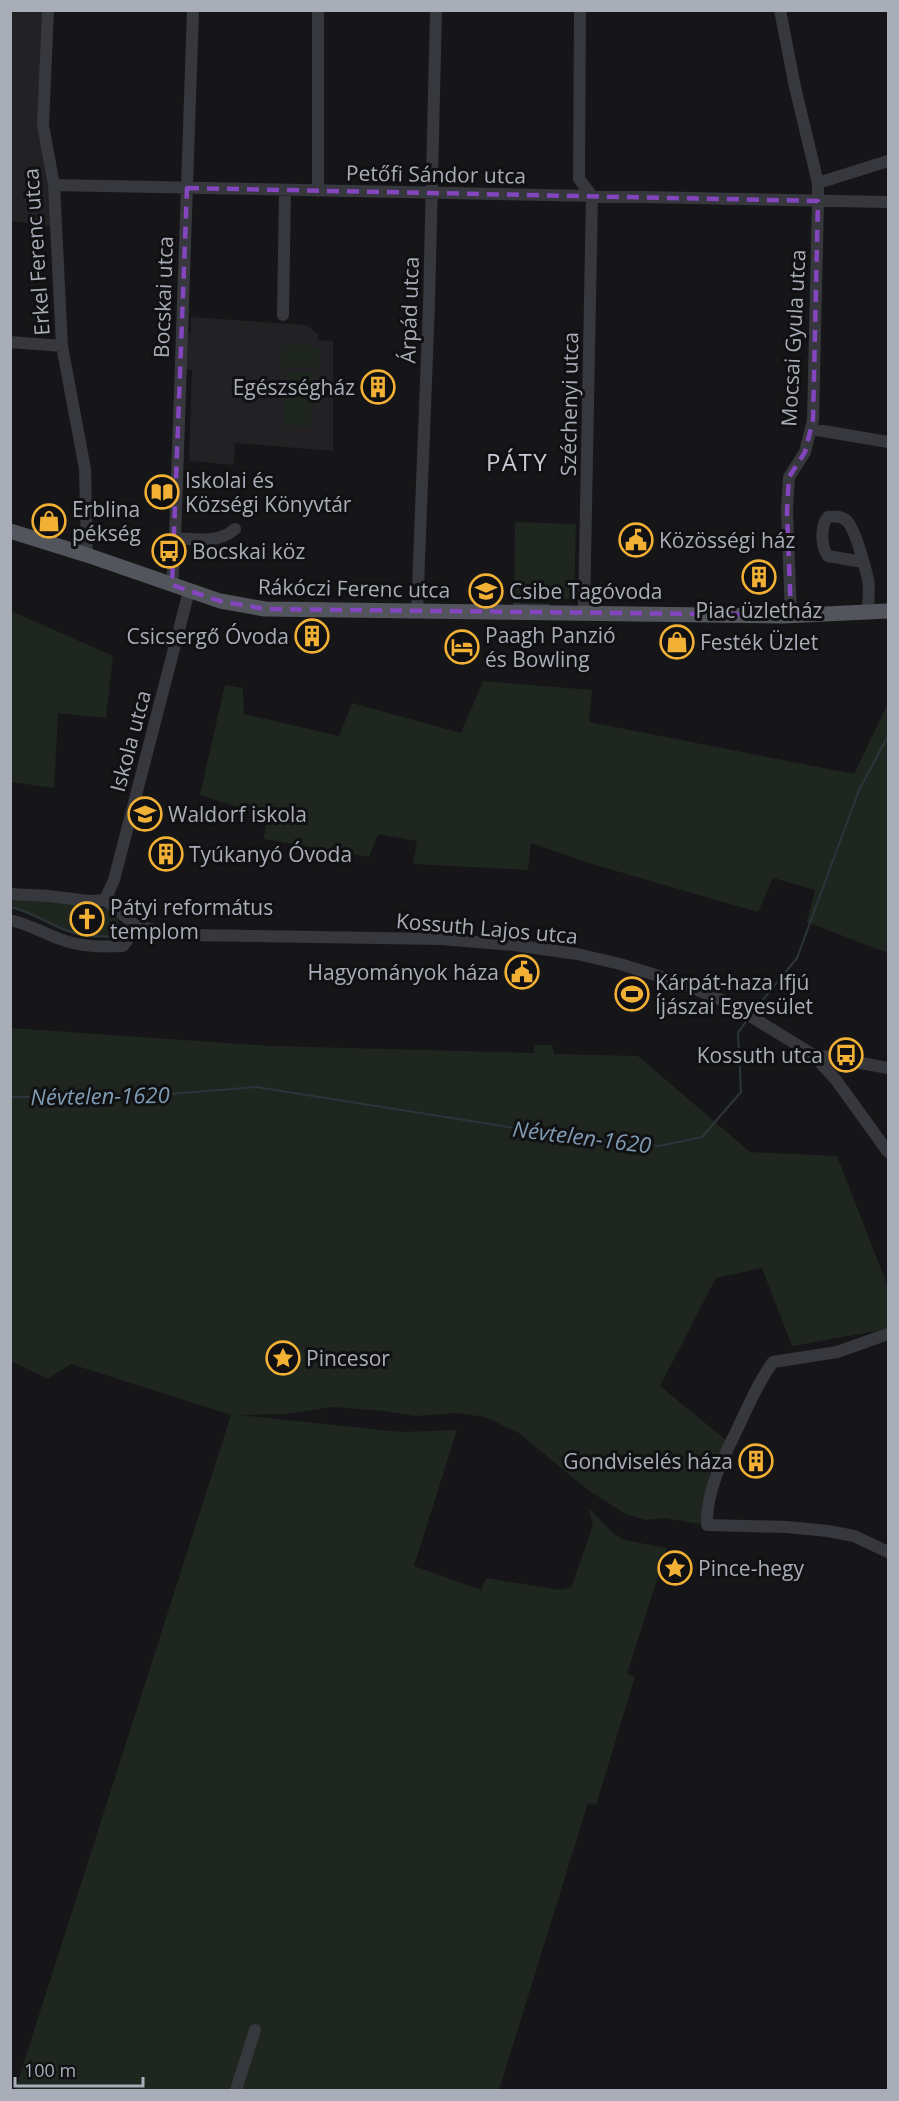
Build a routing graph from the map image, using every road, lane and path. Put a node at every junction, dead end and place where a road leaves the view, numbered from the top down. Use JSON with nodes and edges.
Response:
{"nodes":[{"id":1,"x":48,"y":10,"type":"edge"},
{"id":2,"x":193,"y":10,"type":"edge"},
{"id":3,"x":318,"y":10,"type":"edge"},
{"id":4,"x":436,"y":10,"type":"edge"},
{"id":5,"x":580,"y":10,"type":"edge"},
{"id":6,"x":780,"y":10,"type":"edge"},
{"id":7,"x":888,"y":161,"type":"edge"},
{"id":8,"x":818,"y":183,"type":"junction"},
{"id":9,"x":54,"y":185,"type":"junction"},
{"id":10,"x":187,"y":188,"type":"junction"},
{"id":11,"x":285,"y":190,"type":"junction"},
{"id":12,"x":318,"y":191,"type":"junction"},
{"id":13,"x":432,"y":193,"type":"junction"},
{"id":14,"x":592,"y":196,"type":"junction"},
{"id":15,"x":818,"y":201,"type":"junction"},
{"id":16,"x":888,"y":202,"type":"edge"},
{"id":17,"x":283,"y":315,"type":"dead end"},
{"id":18,"x":10,"y":342,"type":"edge"},
{"id":19,"x":62,"y":346,"type":"junction"},
{"id":20,"x":811,"y":429,"type":"junction"},
{"id":21,"x":888,"y":442,"type":"edge"},
{"id":22,"x":235,"y":529,"type":"dead end"},
{"id":23,"x":10,"y":531,"type":"edge"},
{"id":24,"x":175,"y":538,"type":"junction"},
{"id":25,"x":87,"y":555,"type":"junction"},
{"id":26,"x":863,"y":562,"type":"dead end"},
{"id":27,"x":172,"y":585,"type":"junction"},
{"id":28,"x":189,"y":591,"type":"junction"},
{"id":29,"x":888,"y":611,"type":"edge"},
{"id":30,"x":417,"y":612,"type":"junction"},
{"id":31,"x":584,"y":612,"type":"junction"},
{"id":32,"x":868,"y":612,"type":"junction"},
{"id":33,"x":791,"y":615,"type":"junction"},
{"id":34,"x":10,"y":894,"type":"edge"},
{"id":35,"x":105,"y":900,"type":"junction"},
{"id":36,"x":10,"y":920,"type":"edge"},
{"id":37,"x":131,"y":932,"type":"junction"},
{"id":38,"x":812,"y":1054,"type":"junction"},
{"id":39,"x":888,"y":1068,"type":"edge"},
{"id":40,"x":888,"y":1152,"type":"edge"},
{"id":41,"x":888,"y":1334,"type":"edge"},
{"id":42,"x":888,"y":1552,"type":"edge"},
{"id":43,"x":255,"y":2030,"type":"dead end"},
{"id":44,"x":236,"y":2091,"type":"edge"}],
"edges":[{"from":1,"to":9,"type":"street","name":"Erkel Ferenc utca"},
{"from":2,"to":10,"type":"street","name":"Bocskai utca"},
{"from":3,"to":12,"type":"street"},
{"from":4,"to":13,"type":"street","name":"Árpád utca"},
{"from":5,"to":14,"type":"street"},
{"from":6,"to":8,"type":"street","name":"Mocsai Gyula utca"},
{"from":7,"to":8,"type":"street"},
{"from":8,"to":15,"type":"street","name":"Mocsai Gyula utca"},
{"from":9,"to":10,"type":"street","name":"Petőfi Sándor utca"},
{"from":9,"to":19,"type":"street","name":"Erkel Ferenc utca"},
{"from":10,"to":11,"type":"street","name":"Petőfi Sándor utca"},
{"from":10,"to":24,"type":"street","name":"Bocskai utca"},
{"from":11,"to":12,"type":"street","name":"Petőfi Sándor utca"},
{"from":11,"to":17,"type":"street"},
{"from":12,"to":13,"type":"street","name":"Petőfi Sándor utca"},
{"from":13,"to":14,"type":"street","name":"Petőfi Sándor utca"},
{"from":13,"to":30,"type":"street","name":"Árpád utca"},
{"from":14,"to":15,"type":"street","name":"Petőfi Sándor utca"},
{"from":14,"to":31,"type":"street","name":"Széchenyi utca"},
{"from":15,"to":16,"type":"street","name":"Petőfi Sándor utca"},
{"from":15,"to":20,"type":"street","name":"Mocsai Gyula utca"},
{"from":18,"to":19,"type":"street","name":"Erkel Ferenc utca"},
{"from":19,"to":25,"type":"street","name":"Erkel Ferenc utca"},
{"from":20,"to":21,"type":"street"},
{"from":20,"to":33,"type":"street","name":"Mocsai Gyula utca"},
{"from":22,"to":24,"type":"street"},
{"from":23,"to":25,"type":"main road","name":"Rákóczi Ferenc utca"},
{"from":24,"to":27,"type":"street","name":"Bocskai utca"},
{"from":25,"to":27,"type":"main road","name":"Rákóczi Ferenc utca"},
{"from":26,"to":32,"type":"street"},
{"from":27,"to":28,"type":"main road","name":"Rákóczi Ferenc utca"},
{"from":28,"to":30,"type":"main road","name":"Rákóczi Ferenc utca"},
{"from":28,"to":35,"type":"street","name":"Iskola utca"},
{"from":29,"to":32,"type":"main road","name":"Rákóczi Ferenc utca"},
{"from":30,"to":31,"type":"main road","name":"Rákóczi Ferenc utca"},
{"from":31,"to":33,"type":"main road","name":"Rákóczi Ferenc utca"},
{"from":32,"to":33,"type":"main road","name":"Rákóczi Ferenc utca"},
{"from":34,"to":35,"type":"street"},
{"from":35,"to":37,"type":"street","name":"Kossuth Lajos utca"},
{"from":36,"to":37,"type":"street"},
{"from":37,"to":38,"type":"street","name":"Kossuth Lajos utca"},
{"from":38,"to":39,"type":"street","name":"Kossuth Lajos utca"},
{"from":38,"to":40,"type":"street"},
{"from":41,"to":42,"type":"street"},
{"from":43,"to":44,"type":"street"}]}
